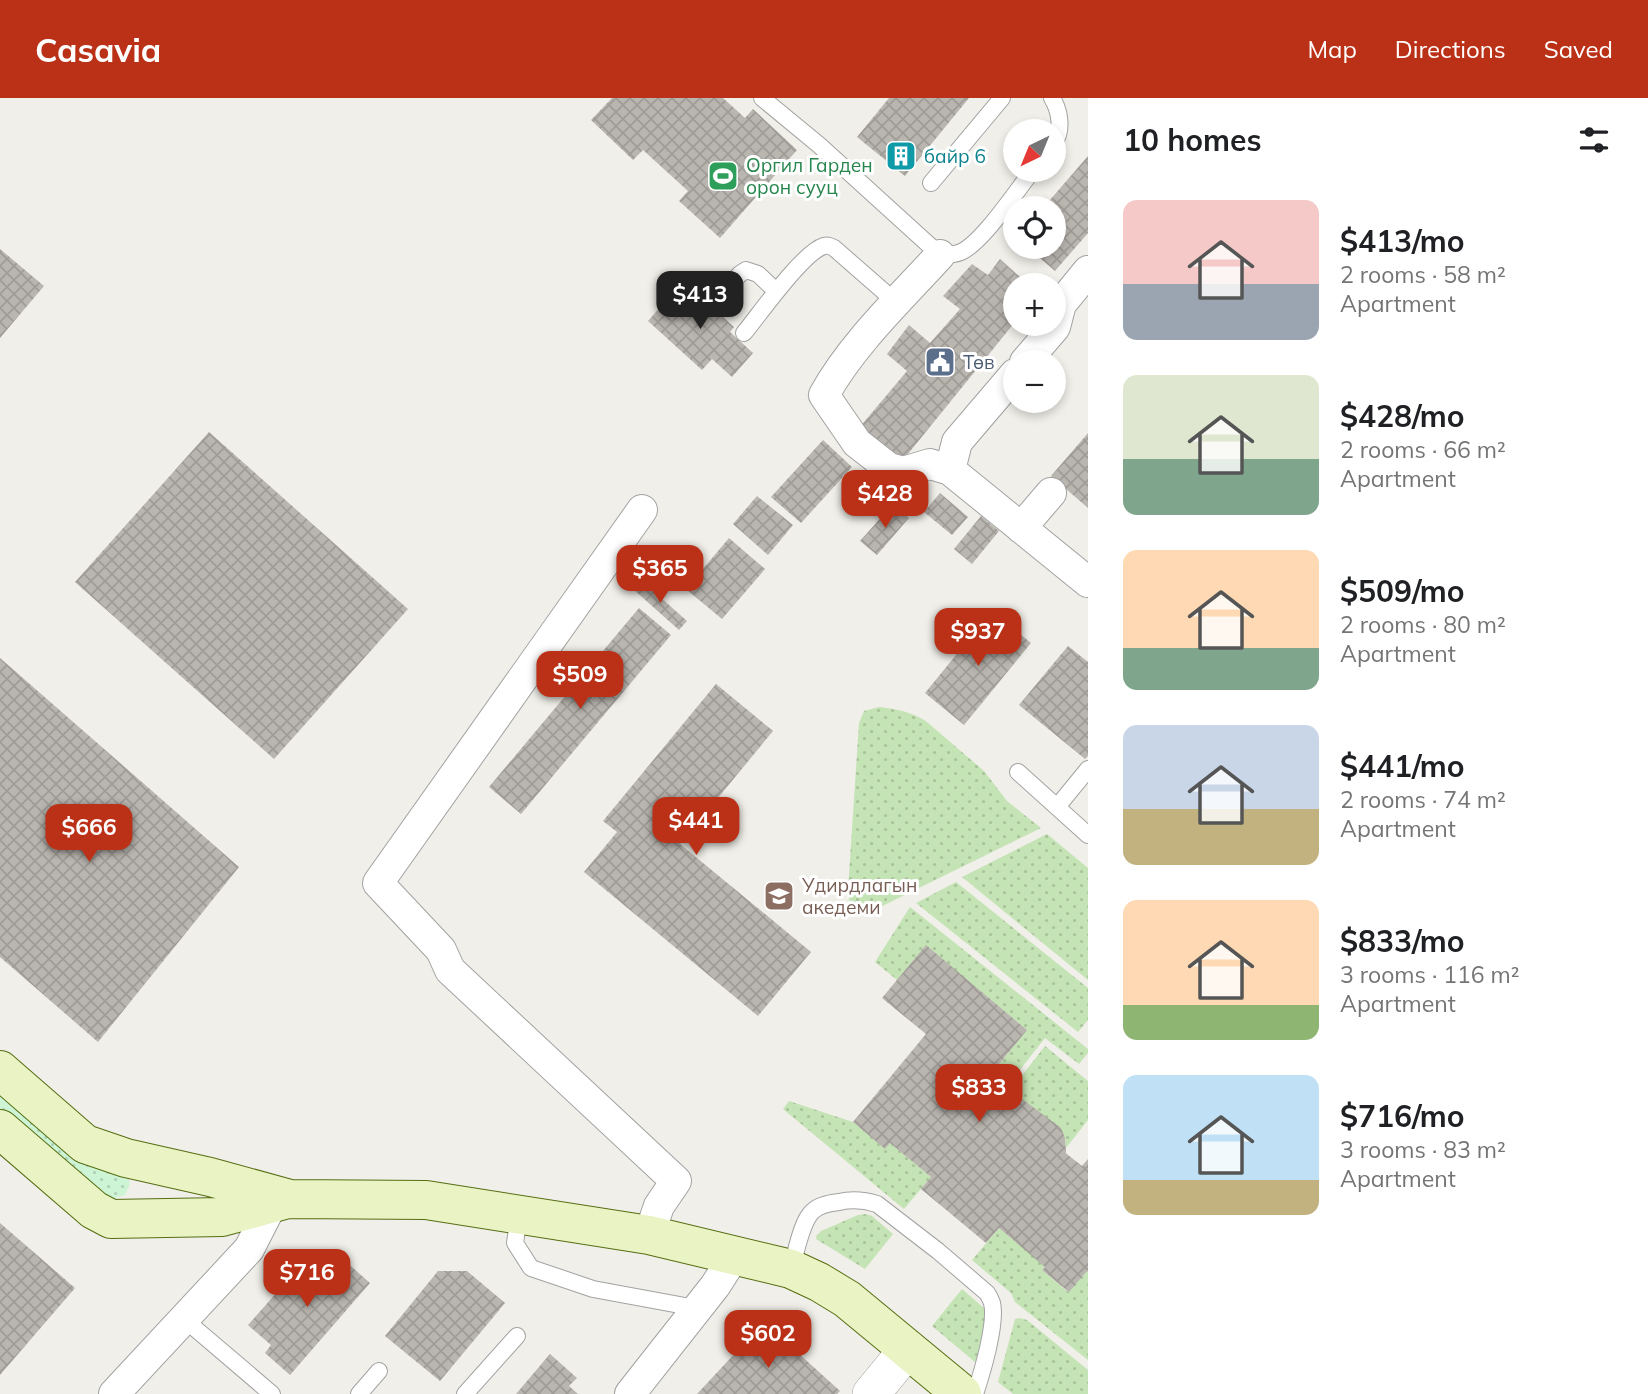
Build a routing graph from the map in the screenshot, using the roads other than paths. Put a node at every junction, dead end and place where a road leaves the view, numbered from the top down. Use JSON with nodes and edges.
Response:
{"nodes":[{"id":1,"x":762,"y":98,"type":"edge"},
{"id":2,"x":1002,"y":98,"type":"edge"},
{"id":3,"x":1053,"y":98,"type":"edge"},
{"id":4,"x":1060,"y":119,"type":"edge"},
{"id":5,"x":1024,"y":182,"type":"edge"},
{"id":6,"x":930,"y":183,"type":"dead end"},
{"id":7,"x":940,"y":255,"type":"junction"},
{"id":8,"x":1088,"y":271,"type":"edge"},
{"id":9,"x":776,"y":291,"type":"junction"},
{"id":10,"x":720,"y":295,"type":"dead end"},
{"id":11,"x":897,"y":303,"type":"junction"},
{"id":12,"x":744,"y":332,"type":"dead end"},
{"id":13,"x":1035,"y":350,"type":"edge"},
{"id":14,"x":1003,"y":388,"type":"edge"},
{"id":15,"x":950,"y":470,"type":"junction"},
{"id":16,"x":1051,"y":493,"type":"dead end"},
{"id":17,"x":642,"y":510,"type":"dead end"},
{"id":18,"x":1021,"y":527,"type":"junction"},
{"id":19,"x":1088,"y":582,"type":"edge"},
{"id":20,"x":1088,"y":769,"type":"edge"},
{"id":21,"x":1018,"y":772,"type":"dead end"},
{"id":22,"x":1057,"y":807,"type":"junction"},
{"id":23,"x":1088,"y":835,"type":"edge"},
{"id":24,"x":0,"y":1070,"type":"edge"},
{"id":25,"x":0,"y":1129,"type":"edge"},
{"id":26,"x":126,"y":1158,"type":"junction"},
{"id":27,"x":281,"y":1201,"type":"junction"},
{"id":28,"x":519,"y":1214,"type":"junction"},
{"id":29,"x":132,"y":1219,"type":"junction"},
{"id":30,"x":649,"y":1235,"type":"junction"},
{"id":31,"x":735,"y":1255,"type":"junction"},
{"id":32,"x":791,"y":1269,"type":"junction"},
{"id":33,"x":696,"y":1308,"type":"junction"},
{"id":34,"x":184,"y":1319,"type":"junction"},
{"id":35,"x":517,"y":1336,"type":"dead end"},
{"id":36,"x":908,"y":1349,"type":"junction"},
{"id":37,"x":379,"y":1370,"type":"dead end"},
{"id":38,"x":114,"y":1394,"type":"edge"},
{"id":39,"x":272,"y":1394,"type":"edge"},
{"id":40,"x":359,"y":1394,"type":"edge"},
{"id":41,"x":466,"y":1394,"type":"edge"},
{"id":42,"x":630,"y":1394,"type":"edge"},
{"id":43,"x":871,"y":1394,"type":"edge"},
{"id":44,"x":962,"y":1394,"type":"edge"},
{"id":45,"x":975,"y":1394,"type":"edge"}],
"edges":[{"from":1,"to":7,"type":"lane"},
{"from":2,"to":6,"type":"lane"},
{"from":3,"to":4,"type":"lane"},
{"from":5,"to":7,"type":"lane"},
{"from":7,"to":11,"type":"street"},
{"from":8,"to":13,"type":"street"},
{"from":9,"to":10,"type":"lane"},
{"from":9,"to":11,"type":"lane"},
{"from":9,"to":12,"type":"lane"},
{"from":11,"to":15,"type":"street"},
{"from":14,"to":15,"type":"street"},
{"from":15,"to":18,"type":"street"},
{"from":16,"to":18,"type":"street"},
{"from":17,"to":30,"type":"street"},
{"from":18,"to":19,"type":"street"},
{"from":20,"to":22,"type":"lane"},
{"from":21,"to":22,"type":"lane"},
{"from":22,"to":23,"type":"lane"},
{"from":24,"to":26,"type":"main road"},
{"from":25,"to":29,"type":"main road"},
{"from":26,"to":27,"type":"main road"},
{"from":26,"to":29,"type":"main road"},
{"from":27,"to":28,"type":"main road"},
{"from":27,"to":29,"type":"main road"},
{"from":27,"to":34,"type":"street"},
{"from":28,"to":30,"type":"main road"},
{"from":28,"to":33,"type":"lane"},
{"from":30,"to":31,"type":"main road"},
{"from":31,"to":32,"type":"main road"},
{"from":31,"to":33,"type":"street"},
{"from":32,"to":36,"type":"main road"},
{"from":32,"to":45,"type":"lane"},
{"from":33,"to":42,"type":"street"},
{"from":34,"to":38,"type":"street"},
{"from":34,"to":39,"type":"lane"},
{"from":35,"to":41,"type":"lane"},
{"from":36,"to":43,"type":"street"},
{"from":36,"to":44,"type":"main road"},
{"from":37,"to":40,"type":"lane"}]}
